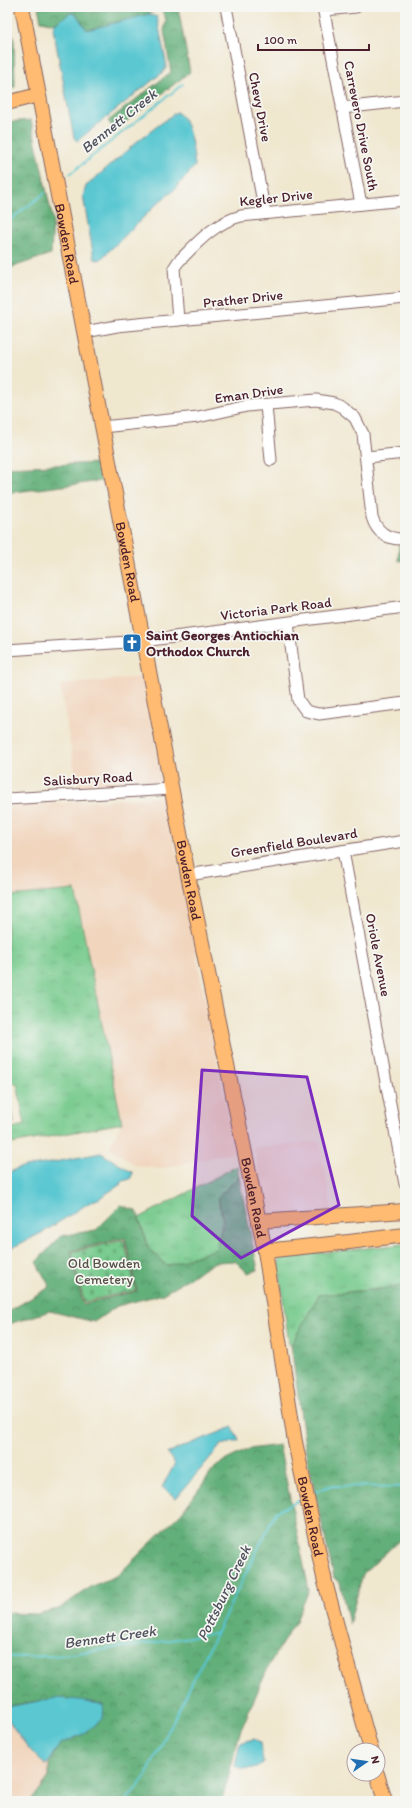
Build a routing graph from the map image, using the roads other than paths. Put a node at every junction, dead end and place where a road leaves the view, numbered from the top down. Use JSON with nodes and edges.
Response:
{"nodes":[{"id":1,"x":22,"y":7,"type":"edge"},
{"id":2,"x":226,"y":7,"type":"edge"},
{"id":3,"x":356,"y":7,"type":"edge"},
{"id":4,"x":323,"y":9,"type":"edge"},
{"id":5,"x":38,"y":95,"type":"junction"},
{"id":6,"x":405,"y":101,"type":"edge"},
{"id":7,"x":7,"y":103,"type":"edge"},
{"id":8,"x":342,"y":108,"type":"junction"},
{"id":9,"x":405,"y":200,"type":"edge"},
{"id":10,"x":360,"y":204,"type":"junction"},
{"id":11,"x":266,"y":213,"type":"junction"},
{"id":12,"x":405,"y":298,"type":"edge"},
{"id":13,"x":178,"y":320,"type":"junction"},
{"id":14,"x":85,"y":332,"type":"junction"},
{"id":15,"x":266,"y":405,"type":"junction"},
{"id":16,"x":102,"y":427,"type":"junction"},
{"id":17,"x":405,"y":453,"type":"edge"},
{"id":18,"x":367,"y":457,"type":"junction"},
{"id":19,"x":271,"y":460,"type":"dead end"},
{"id":20,"x":405,"y":539,"type":"edge"},
{"id":21,"x":405,"y":607,"type":"edge"},
{"id":22,"x":288,"y":623,"type":"junction"},
{"id":23,"x":143,"y":641,"type":"junction"},
{"id":24,"x":7,"y":650,"type":"edge"},
{"id":25,"x":405,"y":703,"type":"edge"},
{"id":26,"x":172,"y":789,"type":"junction"},
{"id":27,"x":7,"y":799,"type":"edge"},
{"id":28,"x":405,"y":841,"type":"edge"},
{"id":29,"x":343,"y":851,"type":"junction"},
{"id":30,"x":188,"y":876,"type":"junction"},
{"id":31,"x":405,"y":1184,"type":"edge"},
{"id":32,"x":405,"y":1211,"type":"edge"},
{"id":33,"x":259,"y":1221,"type":"junction"},
{"id":34,"x":405,"y":1235,"type":"edge"},
{"id":35,"x":265,"y":1250,"type":"junction"},
{"id":36,"x":368,"y":1742,"type":"edge"},
{"id":37,"x":379,"y":1782,"type":"edge"},
{"id":38,"x":385,"y":1801,"type":"edge"}],
"edges":[{"from":1,"to":5,"type":"main road","name":"Bowden Road"},
{"from":2,"to":11,"type":"street","name":"Chevy Drive"},
{"from":3,"to":4,"type":"street"},
{"from":4,"to":8,"type":"street","name":"Carrevero Drive South"},
{"from":5,"to":7,"type":"main road"},
{"from":5,"to":14,"type":"main road","name":"Bowden Road"},
{"from":6,"to":8,"type":"street"},
{"from":8,"to":10,"type":"street","name":"Carrevero Drive South"},
{"from":9,"to":10,"type":"street","name":"Kegler Drive"},
{"from":10,"to":11,"type":"street","name":"Kegler Drive"},
{"from":11,"to":13,"type":"street","name":"Kegler Drive"},
{"from":12,"to":13,"type":"street","name":"Prather Drive"},
{"from":13,"to":14,"type":"street","name":"Prather Drive"},
{"from":14,"to":16,"type":"main road","name":"Bowden Road"},
{"from":15,"to":16,"type":"street","name":"Eman Drive"},
{"from":15,"to":18,"type":"street","name":"Eman Drive"},
{"from":15,"to":19,"type":"street"},
{"from":16,"to":23,"type":"main road","name":"Bowden Road"},
{"from":17,"to":18,"type":"street"},
{"from":18,"to":20,"type":"street","name":"Eman Drive"},
{"from":21,"to":22,"type":"street","name":"Victoria Park Road"},
{"from":22,"to":23,"type":"street","name":"Victoria Park Road"},
{"from":22,"to":25,"type":"street"},
{"from":23,"to":24,"type":"street","name":"Victoria Park Road"},
{"from":23,"to":26,"type":"main road","name":"Bowden Road"},
{"from":26,"to":27,"type":"street","name":"Salisbury Road"},
{"from":26,"to":30,"type":"main road","name":"Bowden Road"},
{"from":28,"to":29,"type":"street","name":"Greenfield Boulevard"},
{"from":29,"to":30,"type":"street","name":"Greenfield Boulevard"},
{"from":29,"to":31,"type":"street","name":"Oriole Avenue"},
{"from":30,"to":33,"type":"main road","name":"Bowden Road"},
{"from":32,"to":33,"type":"main road"},
{"from":33,"to":35,"type":"main road","name":"Bowden Road"},
{"from":34,"to":35,"type":"main road"},
{"from":35,"to":36,"type":"main road","name":"Bowden Road"},
{"from":37,"to":38,"type":"main road"}]}
